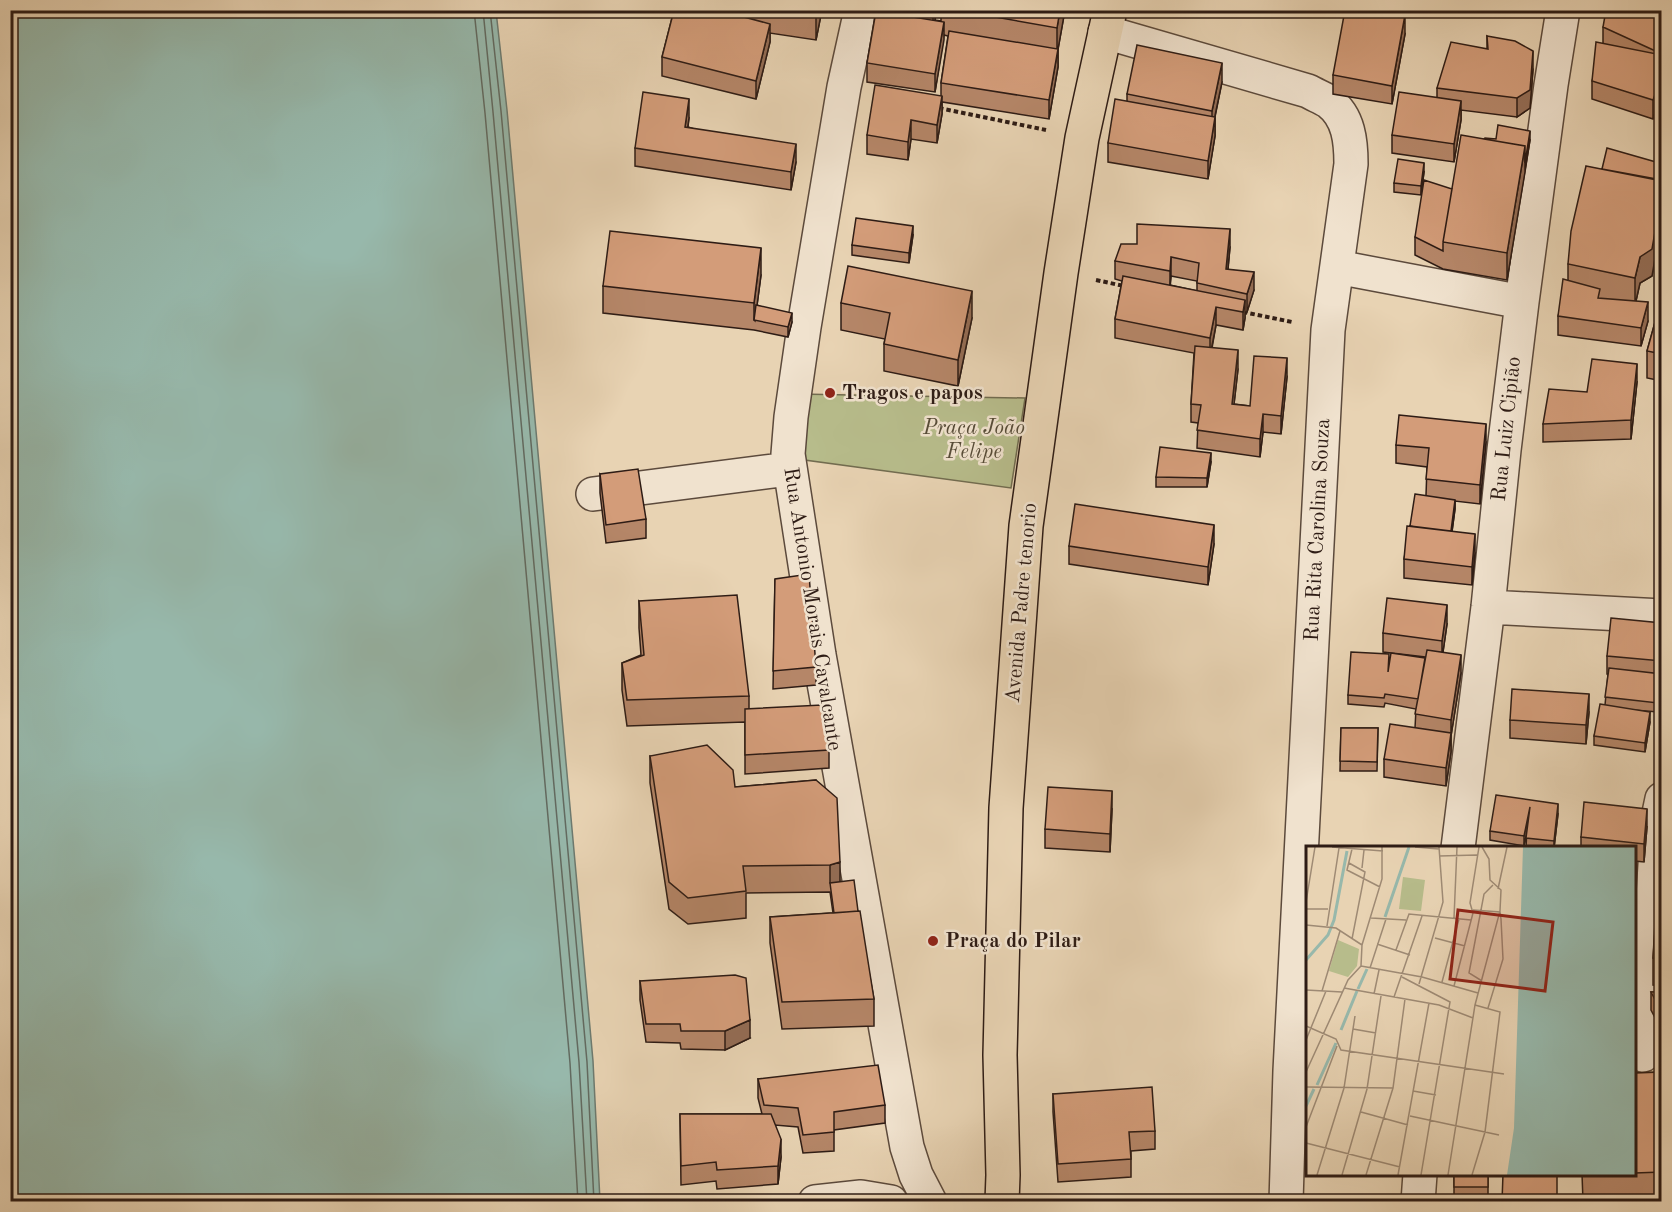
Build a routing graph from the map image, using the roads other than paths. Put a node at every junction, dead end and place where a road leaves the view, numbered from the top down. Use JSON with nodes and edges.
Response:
{"nodes":[{"id":1,"x":861,"y":10,"type":"edge"},
{"id":2,"x":1563,"y":10,"type":"edge"},
{"id":3,"x":1107,"y":21,"type":"edge"},
{"id":4,"x":1336,"y":267,"type":"junction"},
{"id":5,"x":1522,"y":303,"type":"junction"},
{"id":6,"x":789,"y":469,"type":"junction"},
{"id":7,"x":593,"y":494,"type":"dead end"},
{"id":8,"x":1488,"y":606,"type":"junction"},
{"id":9,"x":1662,"y":616,"type":"edge"},
{"id":10,"x":1662,"y":799,"type":"edge"},
{"id":11,"x":1458,"y":846,"type":"edge"},
{"id":12,"x":1646,"y":1056,"type":"edge"},
{"id":13,"x":1420,"y":1176,"type":"edge"},
{"id":14,"x":815,"y":1202,"type":"edge"},
{"id":15,"x":891,"y":1202,"type":"edge"},
{"id":16,"x":930,"y":1202,"type":"edge"},
{"id":17,"x":1002,"y":1202,"type":"edge"},
{"id":18,"x":1286,"y":1202,"type":"edge"},
{"id":19,"x":1418,"y":1202,"type":"edge"}],
"edges":[{"from":1,"to":6,"type":"street","name":"Rua Antonio Morais Cavalcante"},
{"from":2,"to":5,"type":"street","name":"Rua Luiz Cipião"},
{"from":3,"to":4,"type":"street","name":"Rua Rita Carolina Souza"},
{"from":3,"to":17,"type":"main road","name":"Avenida Padre tenorio"},
{"from":4,"to":5,"type":"street"},
{"from":4,"to":18,"type":"street","name":"Rua Rita Carolina Souza"},
{"from":5,"to":8,"type":"street","name":"Rua Luiz Cipião"},
{"from":6,"to":7,"type":"street"},
{"from":6,"to":16,"type":"street","name":"Rua Antonio Morais Cavalcante"},
{"from":8,"to":9,"type":"street"},
{"from":8,"to":11,"type":"street","name":"Rua Luiz Cipião"},
{"from":10,"to":12,"type":"street"},
{"from":13,"to":19,"type":"street"},
{"from":14,"to":15,"type":"street"}]}
